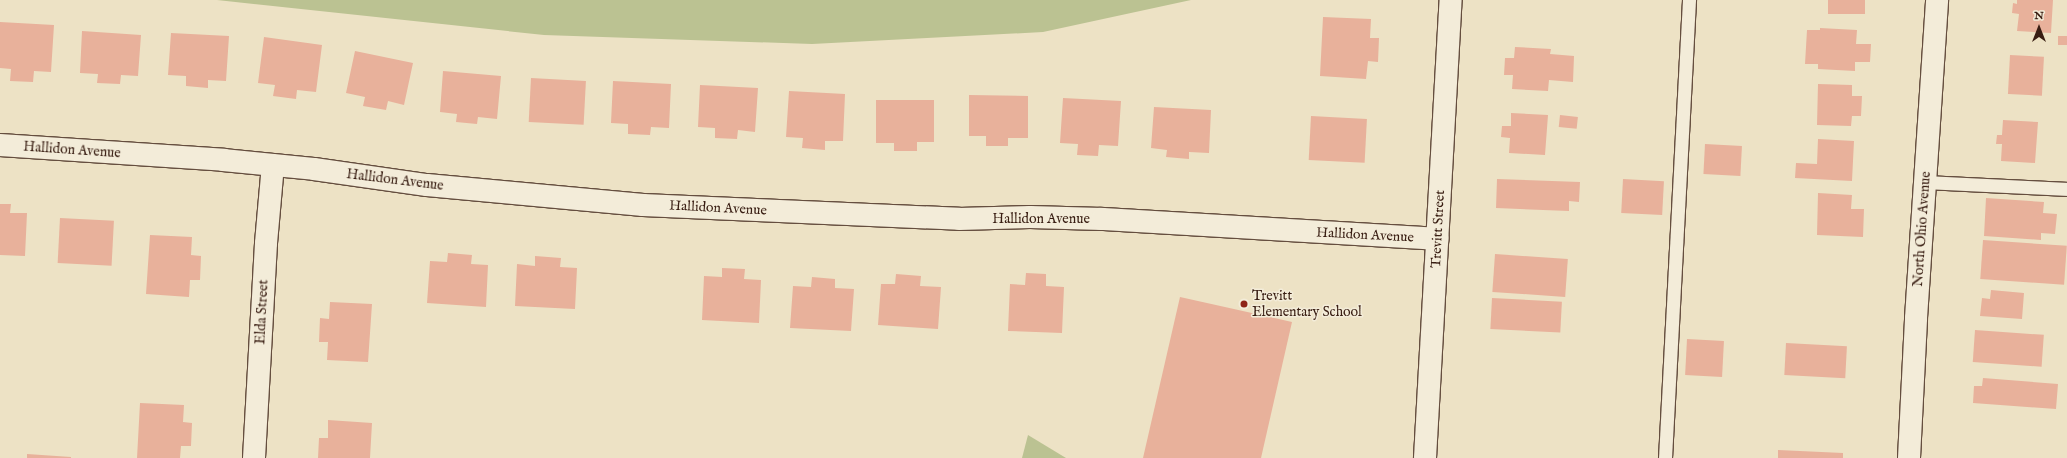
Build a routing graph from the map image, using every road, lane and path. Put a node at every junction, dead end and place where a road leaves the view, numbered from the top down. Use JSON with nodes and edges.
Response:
{"nodes":[{"id":1,"x":1451,"y":0,"type":"edge"},
{"id":2,"x":1689,"y":0,"type":"edge"},
{"id":3,"x":1937,"y":0,"type":"edge"},
{"id":4,"x":0,"y":146,"type":"edge"},
{"id":5,"x":273,"y":165,"type":"junction"},
{"id":6,"x":1926,"y":182,"type":"junction"},
{"id":7,"x":2067,"y":189,"type":"edge"},
{"id":8,"x":1437,"y":239,"type":"junction"},
{"id":9,"x":254,"y":458,"type":"edge"},
{"id":10,"x":1425,"y":458,"type":"edge"},
{"id":11,"x":1665,"y":458,"type":"edge"},
{"id":12,"x":1909,"y":458,"type":"edge"}],
"edges":[{"from":1,"to":8,"type":"street","name":"Trevitt Street"},
{"from":2,"to":11,"type":"lane"},
{"from":3,"to":6,"type":"street","name":"North Ohio Avenue"},
{"from":4,"to":5,"type":"street","name":"Hallidon Avenue"},
{"from":5,"to":8,"type":"street","name":"Hallidon Avenue"},
{"from":5,"to":9,"type":"street","name":"Elda Street"},
{"from":6,"to":7,"type":"lane"},
{"from":6,"to":12,"type":"street","name":"North Ohio Avenue"},
{"from":8,"to":10,"type":"street","name":"Trevitt Street"}]}
